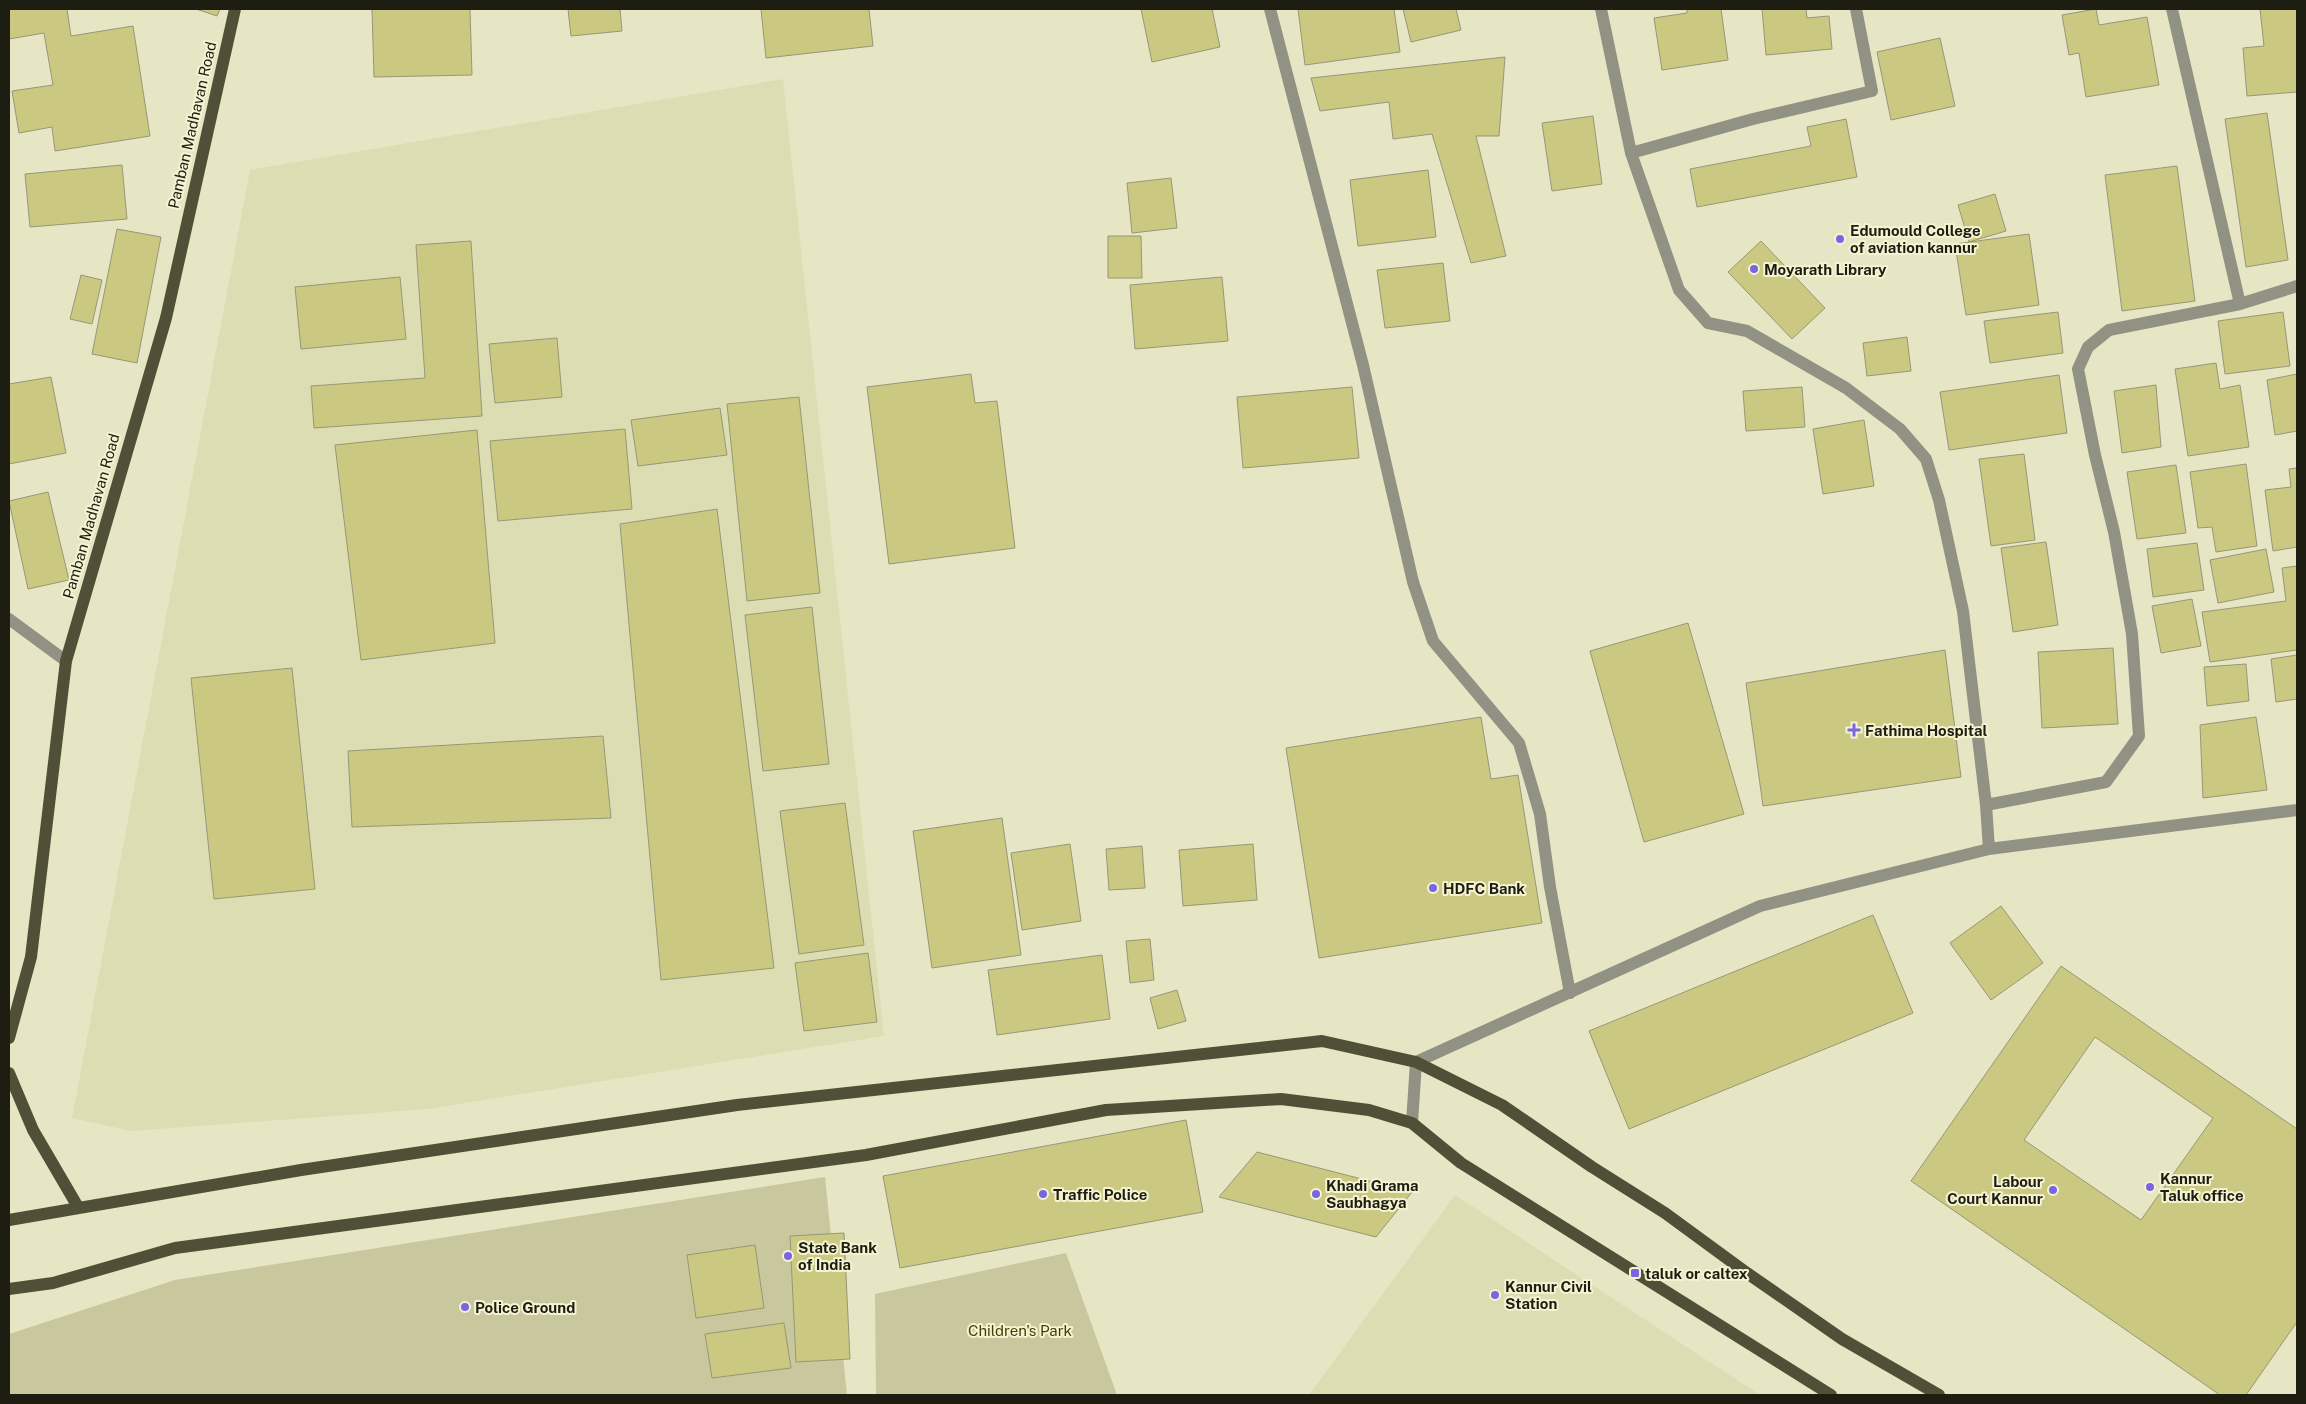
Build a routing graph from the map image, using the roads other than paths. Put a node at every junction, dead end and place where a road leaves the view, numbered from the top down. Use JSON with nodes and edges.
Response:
{"nodes":[{"id":1,"x":235,"y":9,"type":"edge"},
{"id":2,"x":1270,"y":9,"type":"edge"},
{"id":3,"x":1601,"y":9,"type":"edge"},
{"id":4,"x":1856,"y":9,"type":"edge"},
{"id":5,"x":2172,"y":9,"type":"edge"},
{"id":6,"x":1631,"y":153,"type":"junction"},
{"id":7,"x":2297,"y":286,"type":"edge"},
{"id":8,"x":2240,"y":304,"type":"junction"},
{"id":9,"x":9,"y":619,"type":"edge"},
{"id":10,"x":66,"y":661,"type":"junction"},
{"id":11,"x":1986,"y":804,"type":"junction"},
{"id":12,"x":2297,"y":810,"type":"edge"},
{"id":13,"x":1989,"y":849,"type":"junction"},
{"id":14,"x":1570,"y":993,"type":"junction"},
{"id":15,"x":9,"y":1038,"type":"edge"},
{"id":16,"x":1416,"y":1062,"type":"junction"},
{"id":17,"x":9,"y":1073,"type":"edge"},
{"id":18,"x":1412,"y":1123,"type":"junction"},
{"id":19,"x":78,"y":1207,"type":"junction"},
{"id":20,"x":9,"y":1220,"type":"edge"},
{"id":21,"x":9,"y":1289,"type":"edge"},
{"id":22,"x":1831,"y":1395,"type":"edge"},
{"id":23,"x":1939,"y":1395,"type":"edge"}],
"edges":[{"from":1,"to":10,"type":"main road","name":"Pamban Madhavan Road"},
{"from":2,"to":14,"type":"street"},
{"from":3,"to":6,"type":"street"},
{"from":4,"to":6,"type":"street"},
{"from":5,"to":8,"type":"street"},
{"from":6,"to":11,"type":"street"},
{"from":7,"to":8,"type":"street"},
{"from":8,"to":11,"type":"street"},
{"from":9,"to":10,"type":"street"},
{"from":10,"to":15,"type":"main road","name":"Pamban Madhavan Road"},
{"from":11,"to":13,"type":"street"},
{"from":12,"to":13,"type":"street"},
{"from":13,"to":14,"type":"street"},
{"from":14,"to":16,"type":"street"},
{"from":16,"to":18,"type":"street"},
{"from":16,"to":19,"type":"main road"},
{"from":16,"to":23,"type":"main road"},
{"from":17,"to":19,"type":"main road"},
{"from":18,"to":21,"type":"main road"},
{"from":18,"to":22,"type":"main road"},
{"from":19,"to":20,"type":"main road"}]}
